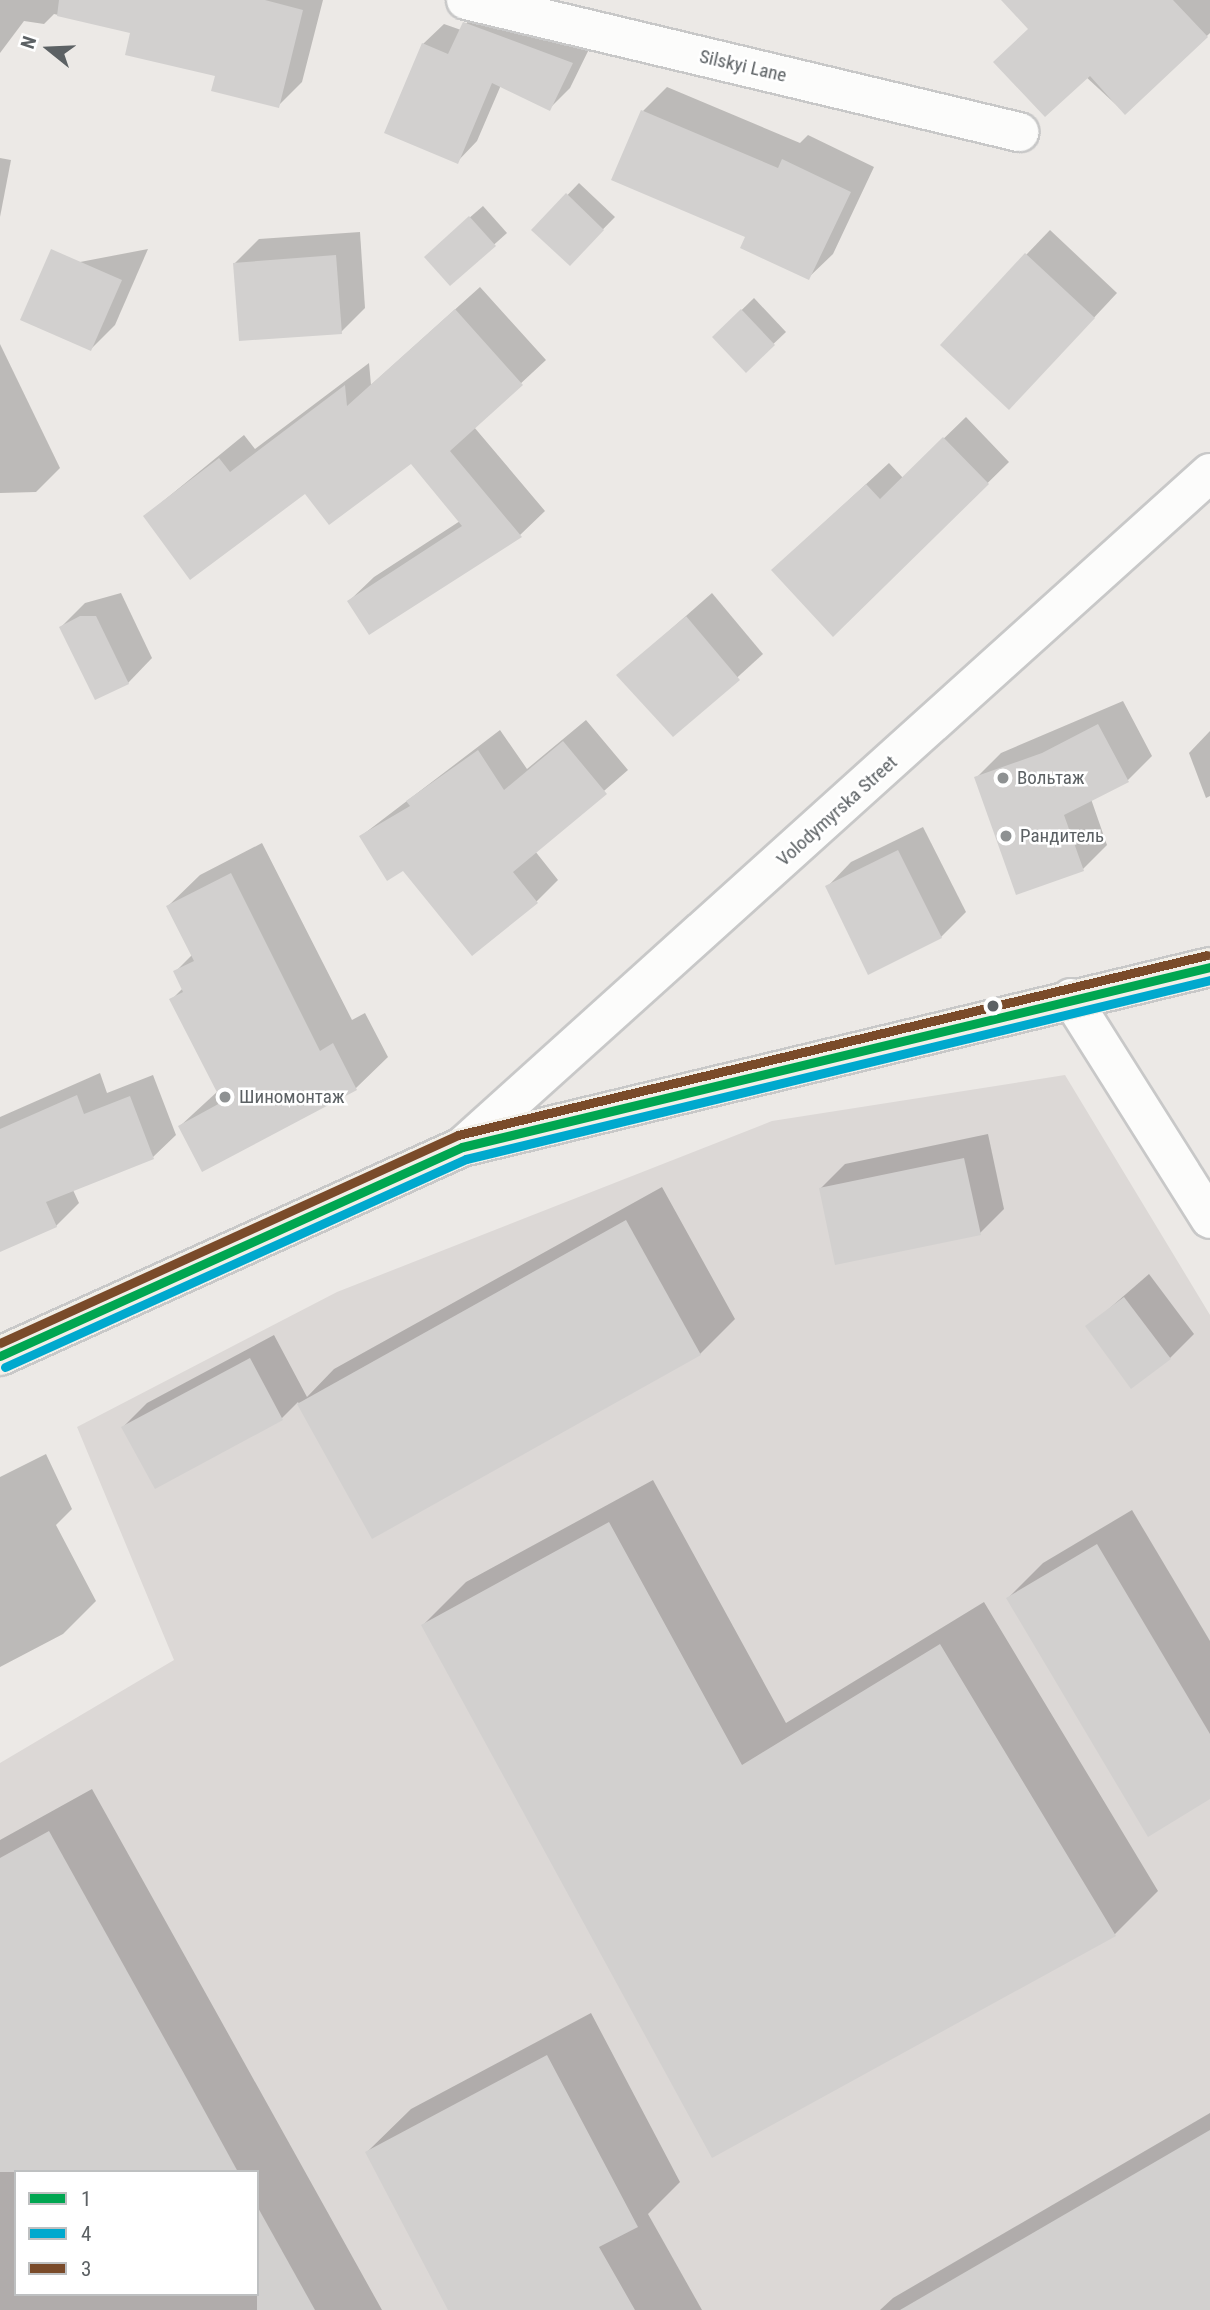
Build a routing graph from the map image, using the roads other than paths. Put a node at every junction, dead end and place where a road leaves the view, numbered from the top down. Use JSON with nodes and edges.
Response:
{"nodes":[{"id":1,"x":466,"y":0,"type":"edge"},
{"id":2,"x":1020,"y":132,"type":"dead end"},
{"id":3,"x":1210,"y":473,"type":"edge"},
{"id":4,"x":1210,"y":967,"type":"edge"},
{"id":5,"x":1071,"y":998,"type":"junction"},
{"id":6,"x":462,"y":1147,"type":"junction"},
{"id":7,"x":1210,"y":1219,"type":"edge"},
{"id":8,"x":0,"y":1356,"type":"edge"}],
"edges":[{"from":1,"to":2,"type":"street","name":"Silskyi Lane"},
{"from":3,"to":6,"type":"street","name":"Volodymyrska Street"},
{"from":4,"to":5,"type":"main road","name":"Volodymyrska Street"},
{"from":5,"to":6,"type":"main road","name":"Volodymyrska Street"},
{"from":5,"to":7,"type":"street"},
{"from":6,"to":8,"type":"main road","name":"Volodymyrska Street"}]}
